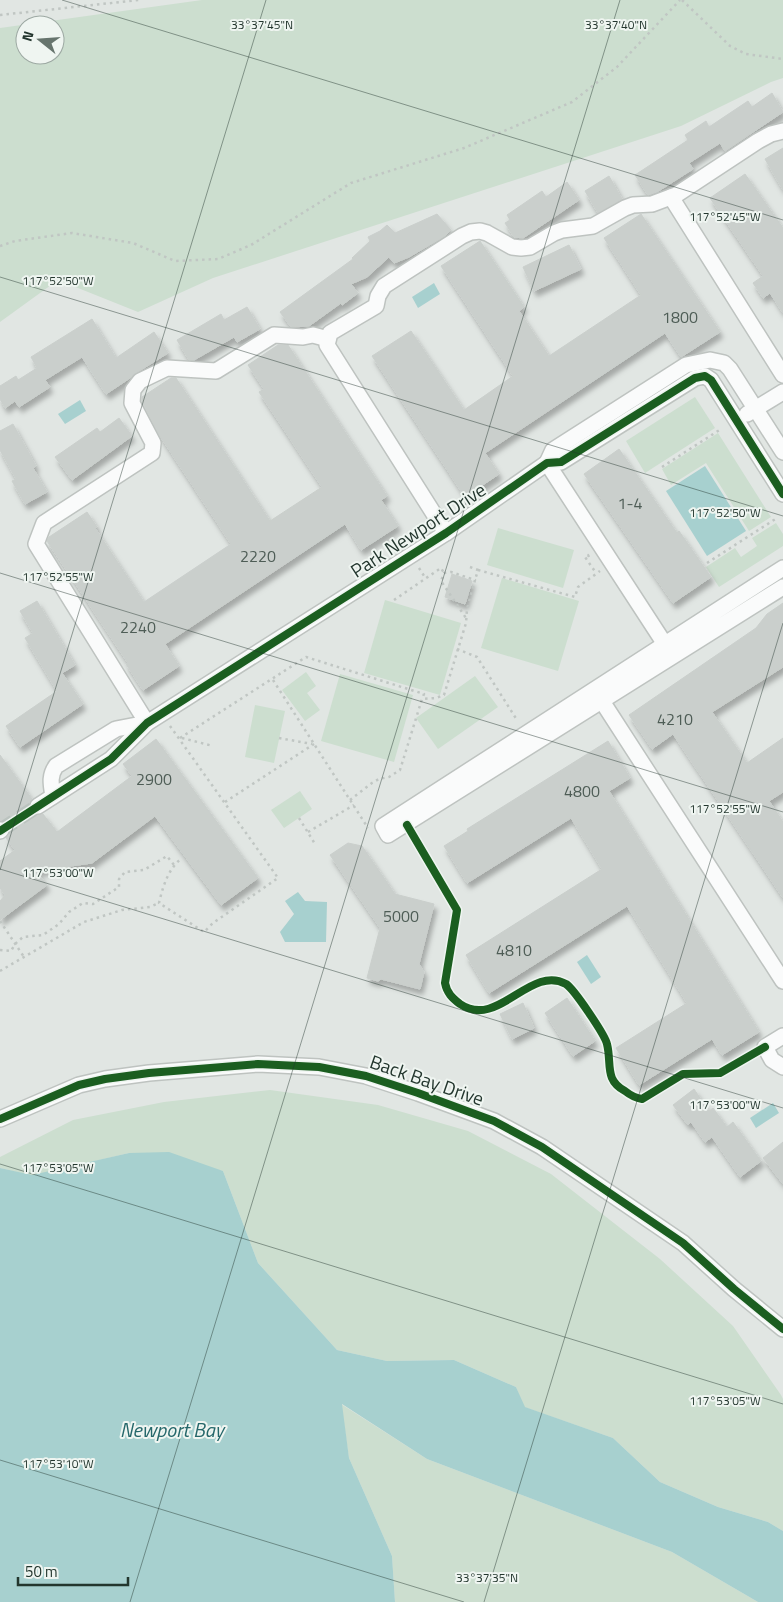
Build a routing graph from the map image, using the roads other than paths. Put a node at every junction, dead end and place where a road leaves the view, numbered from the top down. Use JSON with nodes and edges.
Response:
{"nodes":[{"id":1,"x":783,"y":131,"type":"edge"},
{"id":2,"x":671,"y":197,"type":"junction"},
{"id":3,"x":328,"y":339,"type":"junction"},
{"id":4,"x":710,"y":360,"type":"junction"},
{"id":5,"x":783,"y":375,"type":"edge"},
{"id":6,"x":706,"y":376,"type":"junction"},
{"id":7,"x":783,"y":392,"type":"edge"},
{"id":8,"x":756,"y":409,"type":"junction"},
{"id":9,"x":737,"y":420,"type":"junction"},
{"id":10,"x":783,"y":452,"type":"edge"},
{"id":11,"x":547,"y":463,"type":"junction"},
{"id":12,"x":783,"y":494,"type":"edge"},
{"id":13,"x":446,"y":533,"type":"junction"},
{"id":14,"x":783,"y":568,"type":"edge"},
{"id":15,"x":783,"y":588,"type":"edge"},
{"id":16,"x":669,"y":652,"type":"junction"},
{"id":17,"x":599,"y":695,"type":"junction"},
{"id":18,"x":147,"y":723,"type":"junction"},
{"id":19,"x":53,"y":796,"type":"junction"},
{"id":20,"x":38,"y":806,"type":"tunnel mouth"},
{"id":21,"x":783,"y":981,"type":"edge"},
{"id":22,"x":783,"y":1036,"type":"edge"},
{"id":23,"x":783,"y":1067,"type":"edge"},
{"id":24,"x":0,"y":1119,"type":"edge"},
{"id":25,"x":783,"y":1329,"type":"edge"}],
"edges":[{"from":1,"to":2,"type":"street"},
{"from":2,"to":3,"type":"street"},
{"from":2,"to":5,"type":"street"},
{"from":3,"to":13,"type":"street","name":"Park Newport Drive"},
{"from":3,"to":18,"type":"street"},
{"from":4,"to":6,"type":"street"},
{"from":4,"to":8,"type":"street"},
{"from":4,"to":11,"type":"street","name":"Park Newport Drive"},
{"from":6,"to":9,"type":"street"},
{"from":6,"to":11,"type":"street","name":"Park Newport Drive"},
{"from":7,"to":8,"type":"street"},
{"from":8,"to":9,"type":"street"},
{"from":8,"to":10,"type":"street"},
{"from":9,"to":12,"type":"street"},
{"from":11,"to":13,"type":"street","name":"Park Newport Drive"},
{"from":11,"to":16,"type":"street"},
{"from":13,"to":18,"type":"street","name":"Park Newport Drive"},
{"from":14,"to":16,"type":"street"},
{"from":15,"to":16,"type":"street"},
{"from":16,"to":17,"type":"street"},
{"from":17,"to":17,"type":"street"},
{"from":17,"to":21,"type":"street"},
{"from":18,"to":19,"type":"street","name":"Park Newport Drive"},
{"from":18,"to":19,"type":"street"},
{"from":19,"to":20,"type":"street","name":"Park Newport Drive"},
{"from":22,"to":23,"type":"street"},
{"from":24,"to":25,"type":"street","name":"Back Bay Drive"}]}
